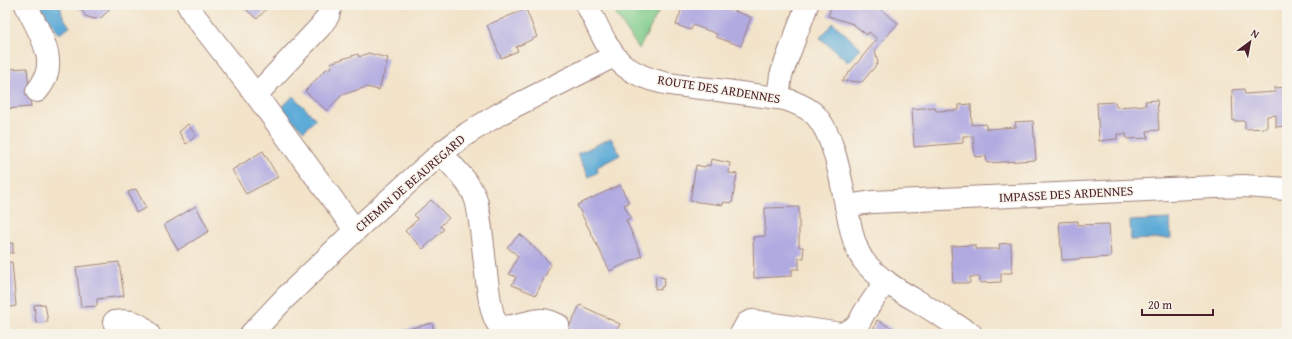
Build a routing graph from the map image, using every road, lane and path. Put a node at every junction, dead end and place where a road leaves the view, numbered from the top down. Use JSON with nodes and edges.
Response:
{"nodes":[{"id":1,"x":26,"y":5,"type":"edge"},
{"id":2,"x":188,"y":5,"type":"edge"},
{"id":3,"x":331,"y":5,"type":"edge"},
{"id":4,"x":587,"y":5,"type":"edge"},
{"id":5,"x":807,"y":5,"type":"edge"},
{"id":6,"x":614,"y":56,"type":"junction"},
{"id":7,"x":37,"y":91,"type":"dead end"},
{"id":8,"x":256,"y":95,"type":"junction"},
{"id":9,"x":778,"y":98,"type":"junction"},
{"id":10,"x":441,"y":153,"type":"junction"},
{"id":11,"x":1287,"y":189,"type":"edge"},
{"id":12,"x":846,"y":206,"type":"junction"},
{"id":13,"x":355,"y":230,"type":"junction"},
{"id":14,"x":886,"y":281,"type":"junction"},
{"id":15,"x":114,"y":322,"type":"dead end"},
{"id":16,"x":558,"y":325,"type":"dead end"},
{"id":17,"x":854,"y":331,"type":"edge"},
{"id":18,"x":149,"y":334,"type":"edge"},
{"id":19,"x":252,"y":334,"type":"edge"},
{"id":20,"x":741,"y":334,"type":"edge"},
{"id":21,"x":971,"y":334,"type":"edge"}],
"edges":[{"from":1,"to":7,"type":"street"},
{"from":2,"to":8,"type":"street"},
{"from":3,"to":8,"type":"street"},
{"from":4,"to":6,"type":"street","name":"ROUTE DES ARDENNES"},
{"from":5,"to":9,"type":"street"},
{"from":6,"to":9,"type":"street","name":"ROUTE DES ARDENNES"},
{"from":6,"to":10,"type":"street","name":"CHEMIN DE BEAUREGARD"},
{"from":8,"to":13,"type":"street"},
{"from":9,"to":12,"type":"street","name":"ROUTE DES ARDENNES"},
{"from":10,"to":13,"type":"street","name":"CHEMIN DE BEAUREGARD"},
{"from":10,"to":16,"type":"street"},
{"from":11,"to":12,"type":"street","name":"IMPASSE DES ARDENNES"},
{"from":12,"to":14,"type":"street","name":"ROUTE DES ARDENNES"},
{"from":13,"to":19,"type":"street","name":"CHEMIN DE BEAUREGARD"},
{"from":14,"to":17,"type":"street"},
{"from":14,"to":21,"type":"street","name":"ROUTE DES ARDENNES"},
{"from":15,"to":18,"type":"street"},
{"from":17,"to":20,"type":"street"}]}
